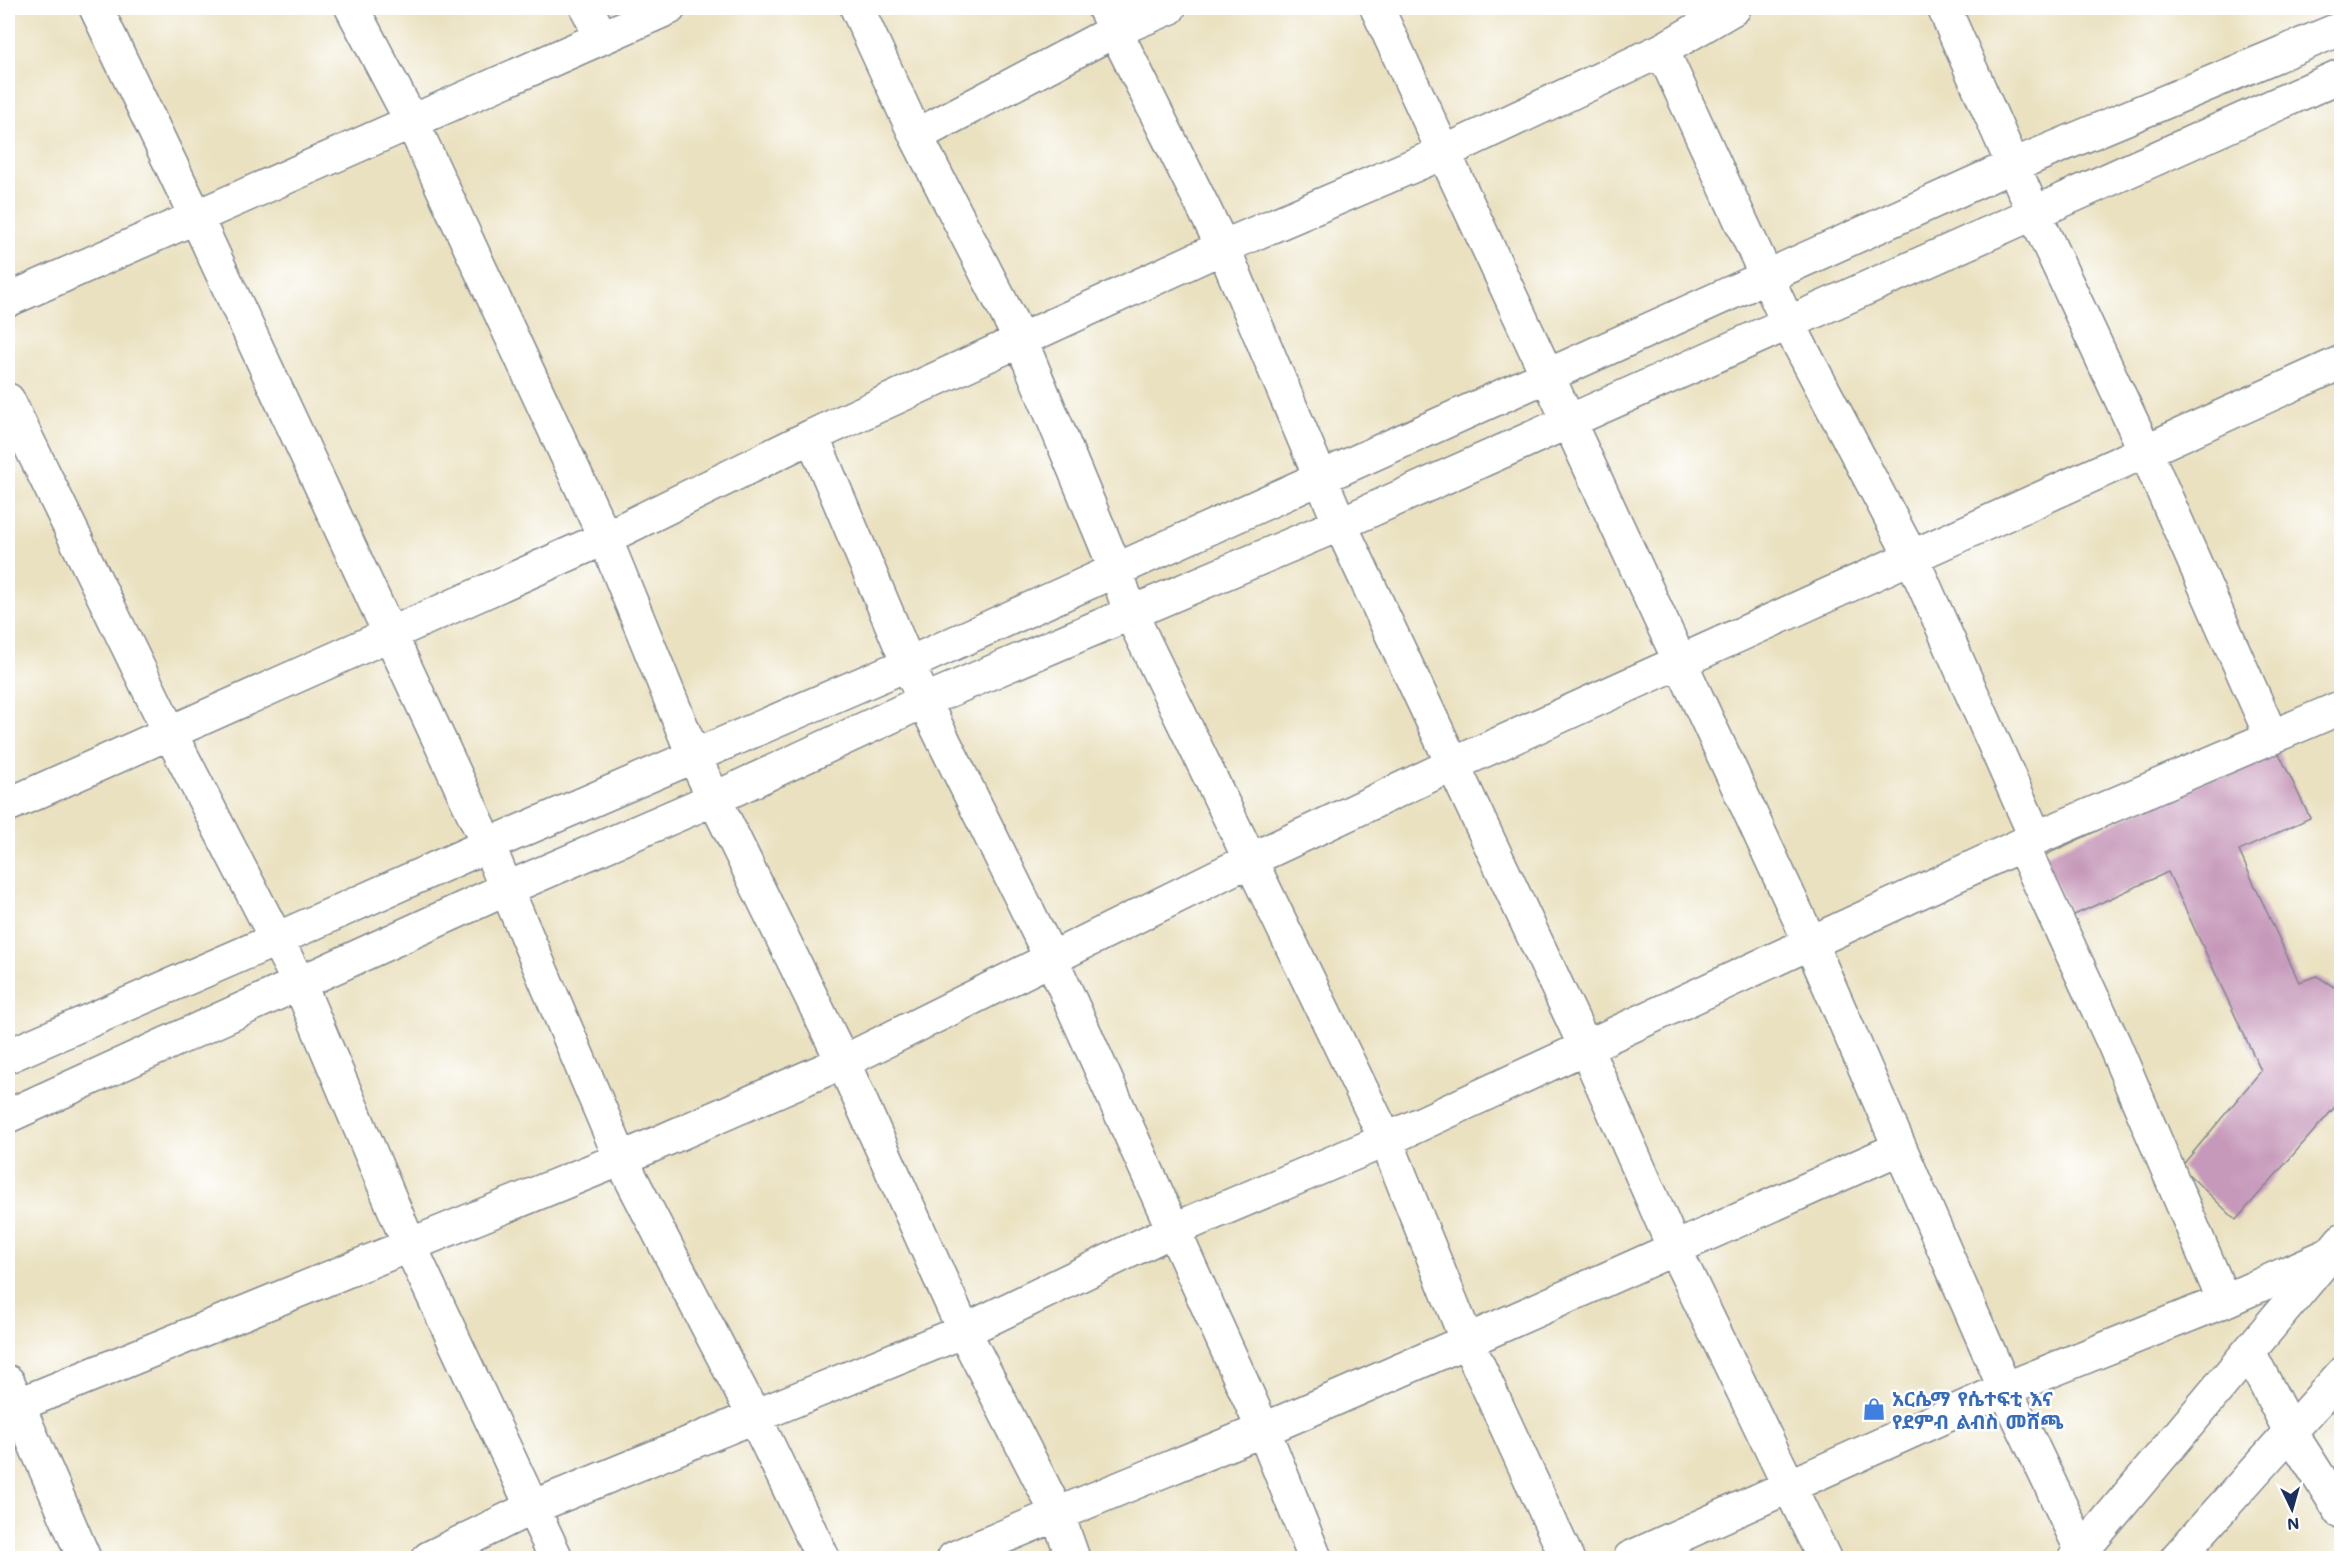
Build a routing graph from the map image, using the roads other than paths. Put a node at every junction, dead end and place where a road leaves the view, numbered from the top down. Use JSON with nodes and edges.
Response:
{"nodes":[{"id":1,"x":96,"y":8,"type":"edge"},
{"id":2,"x":352,"y":8,"type":"edge"},
{"id":3,"x":587,"y":8,"type":"edge"},
{"id":4,"x":669,"y":8,"type":"edge"},
{"id":5,"x":857,"y":8,"type":"edge"},
{"id":6,"x":1169,"y":8,"type":"edge"},
{"id":7,"x":1377,"y":8,"type":"edge"},
{"id":8,"x":1734,"y":8,"type":"edge"},
{"id":9,"x":1944,"y":8,"type":"edge"},
{"id":10,"x":1109,"y":19,"type":"edge"},
{"id":11,"x":2342,"y":28,"type":"edge"},
{"id":12,"x":601,"y":37,"type":"junction"},
{"id":13,"x":1662,"y":50,"type":"junction"},
{"id":14,"x":2342,"y":75,"type":"edge"},
{"id":15,"x":412,"y":122,"type":"junction"},
{"id":16,"x":916,"y":136,"type":"junction"},
{"id":17,"x":1445,"y":152,"type":"junction"},
{"id":18,"x":2014,"y":165,"type":"junction"},
{"id":19,"x":2034,"y":213,"type":"junction"},
{"id":20,"x":196,"y":217,"type":"junction"},
{"id":21,"x":1223,"y":247,"type":"junction"},
{"id":22,"x":1766,"y":276,"type":"junction"},
{"id":23,"x":8,"y":300,"type":"edge"},
{"id":24,"x":1788,"y":323,"type":"junction"},
{"id":25,"x":1021,"y":341,"type":"junction"},
{"id":26,"x":2342,"y":362,"type":"edge"},
{"id":27,"x":1549,"y":375,"type":"junction"},
{"id":28,"x":8,"y":400,"type":"edge"},
{"id":29,"x":1570,"y":422,"type":"junction"},
{"id":30,"x":812,"y":436,"type":"junction"},
{"id":31,"x":2145,"y":450,"type":"junction"},
{"id":32,"x":1320,"y":480,"type":"junction"},
{"id":33,"x":1340,"y":524,"type":"junction"},
{"id":34,"x":605,"y":538,"type":"junction"},
{"id":35,"x":1911,"y":556,"type":"junction"},
{"id":36,"x":1116,"y":570,"type":"junction"},
{"id":37,"x":1130,"y":612,"type":"junction"},
{"id":38,"x":390,"y":636,"type":"junction"},
{"id":39,"x":1679,"y":661,"type":"junction"},
{"id":40,"x":908,"y":664,"type":"junction"},
{"id":41,"x":924,"y":701,"type":"junction"},
{"id":42,"x":2342,"y":707,"type":"edge"},
{"id":43,"x":170,"y":733,"type":"junction"},
{"id":44,"x":2272,"y":738,"type":"junction"},
{"id":45,"x":694,"y":757,"type":"junction"},
{"id":46,"x":1452,"y":765,"type":"junction"},
{"id":47,"x":716,"y":798,"type":"junction"},
{"id":48,"x":8,"y":805,"type":"edge"},
{"id":49,"x":2029,"y":842,"type":"junction"},
{"id":50,"x":488,"y":845,"type":"junction"},
{"id":51,"x":1250,"y":860,"type":"junction"},
{"id":52,"x":506,"y":889,"type":"junction"},
{"id":53,"x":275,"y":940,"type":"junction"},
{"id":54,"x":1811,"y":944,"type":"junction"},
{"id":55,"x":1052,"y":958,"type":"junction"},
{"id":56,"x":300,"y":984,"type":"junction"},
{"id":57,"x":1585,"y":1046,"type":"junction"},
{"id":58,"x":8,"y":1056,"type":"edge"},
{"id":59,"x":843,"y":1062,"type":"junction"},
{"id":60,"x":8,"y":1116,"type":"edge"},
{"id":61,"x":1386,"y":1140,"type":"junction"},
{"id":62,"x":1900,"y":1148,"type":"junction"},
{"id":63,"x":621,"y":1159,"type":"junction"},
{"id":64,"x":1173,"y":1230,"type":"junction"},
{"id":65,"x":410,"y":1244,"type":"junction"},
{"id":66,"x":1674,"y":1248,"type":"junction"},
{"id":67,"x":2335,"y":1248,"type":"edge"},
{"id":68,"x":2224,"y":1301,"type":"junction"},
{"id":69,"x":964,"y":1331,"type":"junction"},
{"id":70,"x":1467,"y":1341,"type":"junction"},
{"id":71,"x":2249,"y":1352,"type":"junction"},
{"id":72,"x":2342,"y":1374,"type":"edge"},
{"id":73,"x":2005,"y":1389,"type":"junction"},
{"id":74,"x":11,"y":1399,"type":"edge"},
{"id":75,"x":755,"y":1418,"type":"junction"},
{"id":76,"x":1263,"y":1430,"type":"junction"},
{"id":77,"x":2291,"y":1433,"type":"junction"},
{"id":78,"x":1790,"y":1486,"type":"junction"},
{"id":79,"x":533,"y":1507,"type":"junction"},
{"id":80,"x":1057,"y":1513,"type":"junction"},
{"id":81,"x":2342,"y":1513,"type":"edge"},
{"id":82,"x":2079,"y":1555,"type":"edge"},
{"id":83,"x":84,"y":1558,"type":"edge"},
{"id":84,"x":429,"y":1558,"type":"edge"},
{"id":85,"x":556,"y":1558,"type":"edge"},
{"id":86,"x":823,"y":1558,"type":"edge"},
{"id":87,"x":954,"y":1558,"type":"edge"},
{"id":88,"x":1073,"y":1558,"type":"edge"},
{"id":89,"x":1314,"y":1558,"type":"edge"},
{"id":90,"x":1567,"y":1558,"type":"edge"},
{"id":91,"x":1630,"y":1558,"type":"edge"},
{"id":92,"x":1824,"y":1558,"type":"edge"},
{"id":93,"x":2177,"y":1558,"type":"edge"}],
"edges":[{"from":1,"to":20,"type":"main road"},
{"from":2,"to":15,"type":"main road"},
{"from":3,"to":12,"type":"main road"},
{"from":4,"to":12,"type":"main road"},
{"from":5,"to":16,"type":"main road"},
{"from":6,"to":10,"type":"main road"},
{"from":7,"to":17,"type":"main road"},
{"from":8,"to":13,"type":"main road"},
{"from":9,"to":18,"type":"main road"},
{"from":10,"to":16,"type":"main road"},
{"from":10,"to":21,"type":"main road"},
{"from":11,"to":18,"type":"main road"},
{"from":12,"to":15,"type":"main road"},
{"from":13,"to":17,"type":"main road"},
{"from":13,"to":22,"type":"main road"},
{"from":14,"to":19,"type":"main road"},
{"from":15,"to":20,"type":"main road"},
{"from":15,"to":34,"type":"main road"},
{"from":16,"to":25,"type":"main road"},
{"from":17,"to":21,"type":"main road"},
{"from":17,"to":27,"type":"main road"},
{"from":18,"to":19,"type":"main road"},
{"from":18,"to":22,"type":"main road"},
{"from":19,"to":24,"type":"main road"},
{"from":19,"to":31,"type":"main road"},
{"from":20,"to":23,"type":"main road"},
{"from":20,"to":38,"type":"main road"},
{"from":21,"to":25,"type":"main road"},
{"from":21,"to":32,"type":"main road"},
{"from":22,"to":24,"type":"main road"},
{"from":22,"to":27,"type":"main road"},
{"from":24,"to":29,"type":"main road"},
{"from":24,"to":35,"type":"main road"},
{"from":25,"to":30,"type":"main road"},
{"from":25,"to":36,"type":"main road"},
{"from":26,"to":31,"type":"main road"},
{"from":27,"to":29,"type":"main road"},
{"from":27,"to":32,"type":"main road"},
{"from":28,"to":43,"type":"main road"},
{"from":29,"to":33,"type":"main road"},
{"from":29,"to":39,"type":"main road"},
{"from":30,"to":34,"type":"main road"},
{"from":30,"to":40,"type":"main road"},
{"from":31,"to":35,"type":"main road"},
{"from":31,"to":44,"type":"main road"},
{"from":32,"to":33,"type":"main road"},
{"from":32,"to":36,"type":"main road"},
{"from":33,"to":37,"type":"main road"},
{"from":33,"to":46,"type":"main road"},
{"from":34,"to":38,"type":"main road"},
{"from":34,"to":45,"type":"main road"},
{"from":35,"to":39,"type":"main road"},
{"from":35,"to":49,"type":"main road"},
{"from":36,"to":37,"type":"main road"},
{"from":36,"to":40,"type":"main road"},
{"from":37,"to":41,"type":"main road"},
{"from":37,"to":51,"type":"main road"},
{"from":38,"to":43,"type":"main road"},
{"from":38,"to":50,"type":"main road"},
{"from":39,"to":46,"type":"main road"},
{"from":39,"to":54,"type":"main road"},
{"from":40,"to":41,"type":"main road"},
{"from":40,"to":45,"type":"main road"},
{"from":41,"to":47,"type":"main road"},
{"from":41,"to":55,"type":"main road"},
{"from":42,"to":44,"type":"main road"},
{"from":43,"to":48,"type":"main road"},
{"from":43,"to":53,"type":"main road"},
{"from":44,"to":49,"type":"main road"},
{"from":45,"to":47,"type":"main road"},
{"from":45,"to":50,"type":"main road"},
{"from":46,"to":51,"type":"main road"},
{"from":46,"to":57,"type":"main road"},
{"from":47,"to":52,"type":"main road"},
{"from":47,"to":59,"type":"main road"},
{"from":49,"to":54,"type":"main road"},
{"from":49,"to":68,"type":"main road"},
{"from":50,"to":52,"type":"main road"},
{"from":50,"to":53,"type":"main road"},
{"from":51,"to":55,"type":"main road"},
{"from":51,"to":61,"type":"main road"},
{"from":52,"to":56,"type":"main road"},
{"from":52,"to":63,"type":"main road"},
{"from":53,"to":56,"type":"main road"},
{"from":53,"to":58,"type":"main road"},
{"from":54,"to":57,"type":"main road"},
{"from":54,"to":62,"type":"main road"},
{"from":55,"to":59,"type":"main road"},
{"from":55,"to":64,"type":"main road"},
{"from":56,"to":60,"type":"main road"},
{"from":56,"to":65,"type":"main road"},
{"from":57,"to":61,"type":"main road"},
{"from":57,"to":66,"type":"main road"},
{"from":59,"to":63,"type":"main road"},
{"from":59,"to":69,"type":"main road"},
{"from":61,"to":64,"type":"main road"},
{"from":61,"to":70,"type":"main road"},
{"from":62,"to":66,"type":"main road"},
{"from":62,"to":73,"type":"main road"},
{"from":63,"to":65,"type":"main road"},
{"from":63,"to":75,"type":"main road"},
{"from":64,"to":69,"type":"main road"},
{"from":64,"to":76,"type":"main road"},
{"from":65,"to":74,"type":"main road"},
{"from":65,"to":79,"type":"main road"},
{"from":66,"to":70,"type":"main road"},
{"from":66,"to":78,"type":"main road"},
{"from":67,"to":68,"type":"main road"},
{"from":67,"to":71,"type":"main road"},
{"from":68,"to":73,"type":"main road"},
{"from":69,"to":75,"type":"main road"},
{"from":69,"to":80,"type":"main road"},
{"from":70,"to":76,"type":"main road"},
{"from":70,"to":90,"type":"main road"},
{"from":71,"to":77,"type":"main road"},
{"from":71,"to":82,"type":"main road"},
{"from":72,"to":77,"type":"main road"},
{"from":73,"to":78,"type":"main road"},
{"from":73,"to":82,"type":"main road"},
{"from":74,"to":83,"type":"main road"},
{"from":75,"to":79,"type":"main road"},
{"from":75,"to":86,"type":"main road"},
{"from":76,"to":80,"type":"main road"},
{"from":76,"to":89,"type":"main road"},
{"from":77,"to":81,"type":"main road"},
{"from":77,"to":93,"type":"main road"},
{"from":78,"to":91,"type":"main road"},
{"from":78,"to":92,"type":"main road"},
{"from":79,"to":84,"type":"main road"},
{"from":79,"to":85,"type":"main road"},
{"from":80,"to":87,"type":"main road"},
{"from":80,"to":88,"type":"main road"}]}
